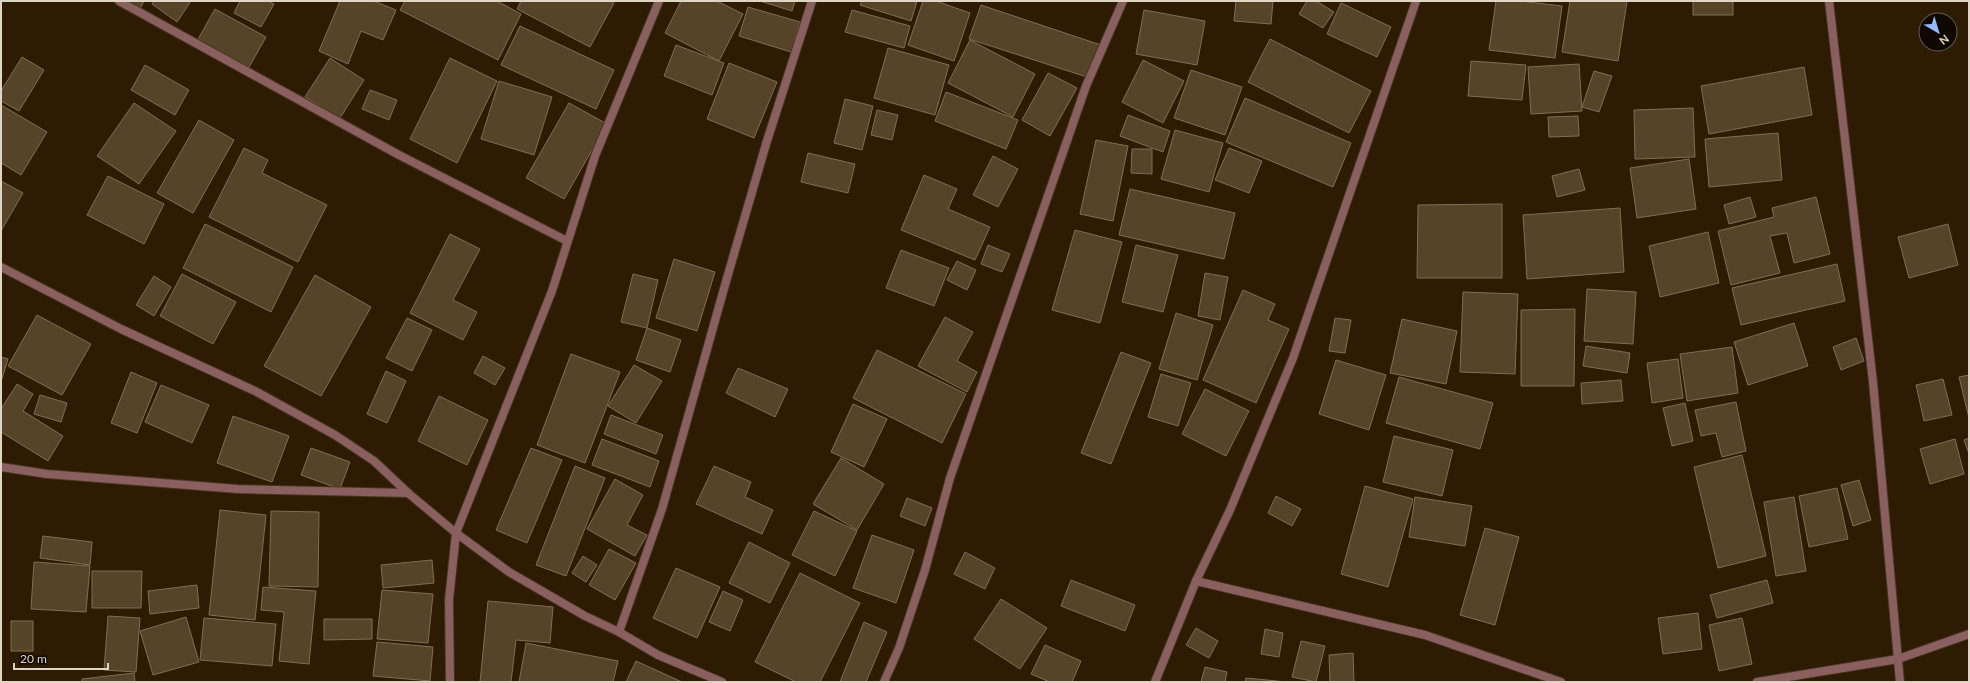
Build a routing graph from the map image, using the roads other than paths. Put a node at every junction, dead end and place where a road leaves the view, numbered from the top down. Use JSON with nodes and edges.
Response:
{"nodes":[{"id":1,"x":119,"y":1,"type":"edge"},
{"id":2,"x":658,"y":1,"type":"edge"},
{"id":3,"x":812,"y":1,"type":"edge"},
{"id":4,"x":1123,"y":1,"type":"edge"},
{"id":5,"x":1416,"y":1,"type":"edge"},
{"id":6,"x":1829,"y":1,"type":"edge"},
{"id":7,"x":567,"y":241,"type":"junction"},
{"id":8,"x":1,"y":267,"type":"edge"},
{"id":9,"x":1,"y":468,"type":"edge"},
{"id":10,"x":408,"y":493,"type":"junction"},
{"id":11,"x":456,"y":533,"type":"junction"},
{"id":12,"x":1196,"y":581,"type":"junction"},
{"id":13,"x":619,"y":632,"type":"junction"},
{"id":14,"x":1969,"y":634,"type":"edge"},
{"id":15,"x":1898,"y":659,"type":"junction"},
{"id":16,"x":450,"y":682,"type":"edge"},
{"id":17,"x":722,"y":682,"type":"edge"},
{"id":18,"x":884,"y":682,"type":"edge"},
{"id":19,"x":1155,"y":682,"type":"edge"},
{"id":20,"x":1561,"y":682,"type":"edge"},
{"id":21,"x":1757,"y":682,"type":"edge"},
{"id":22,"x":1900,"y":682,"type":"edge"}],
"edges":[{"from":1,"to":7,"type":"street"},
{"from":2,"to":7,"type":"street"},
{"from":3,"to":13,"type":"street"},
{"from":4,"to":18,"type":"street"},
{"from":5,"to":12,"type":"street"},
{"from":6,"to":15,"type":"street"},
{"from":7,"to":11,"type":"street"},
{"from":8,"to":10,"type":"street"},
{"from":9,"to":10,"type":"street"},
{"from":10,"to":11,"type":"street"},
{"from":11,"to":13,"type":"street"},
{"from":11,"to":16,"type":"street"},
{"from":12,"to":19,"type":"street"},
{"from":12,"to":20,"type":"street"},
{"from":13,"to":17,"type":"street"},
{"from":14,"to":15,"type":"street"},
{"from":15,"to":21,"type":"street"},
{"from":15,"to":22,"type":"street"}]}
